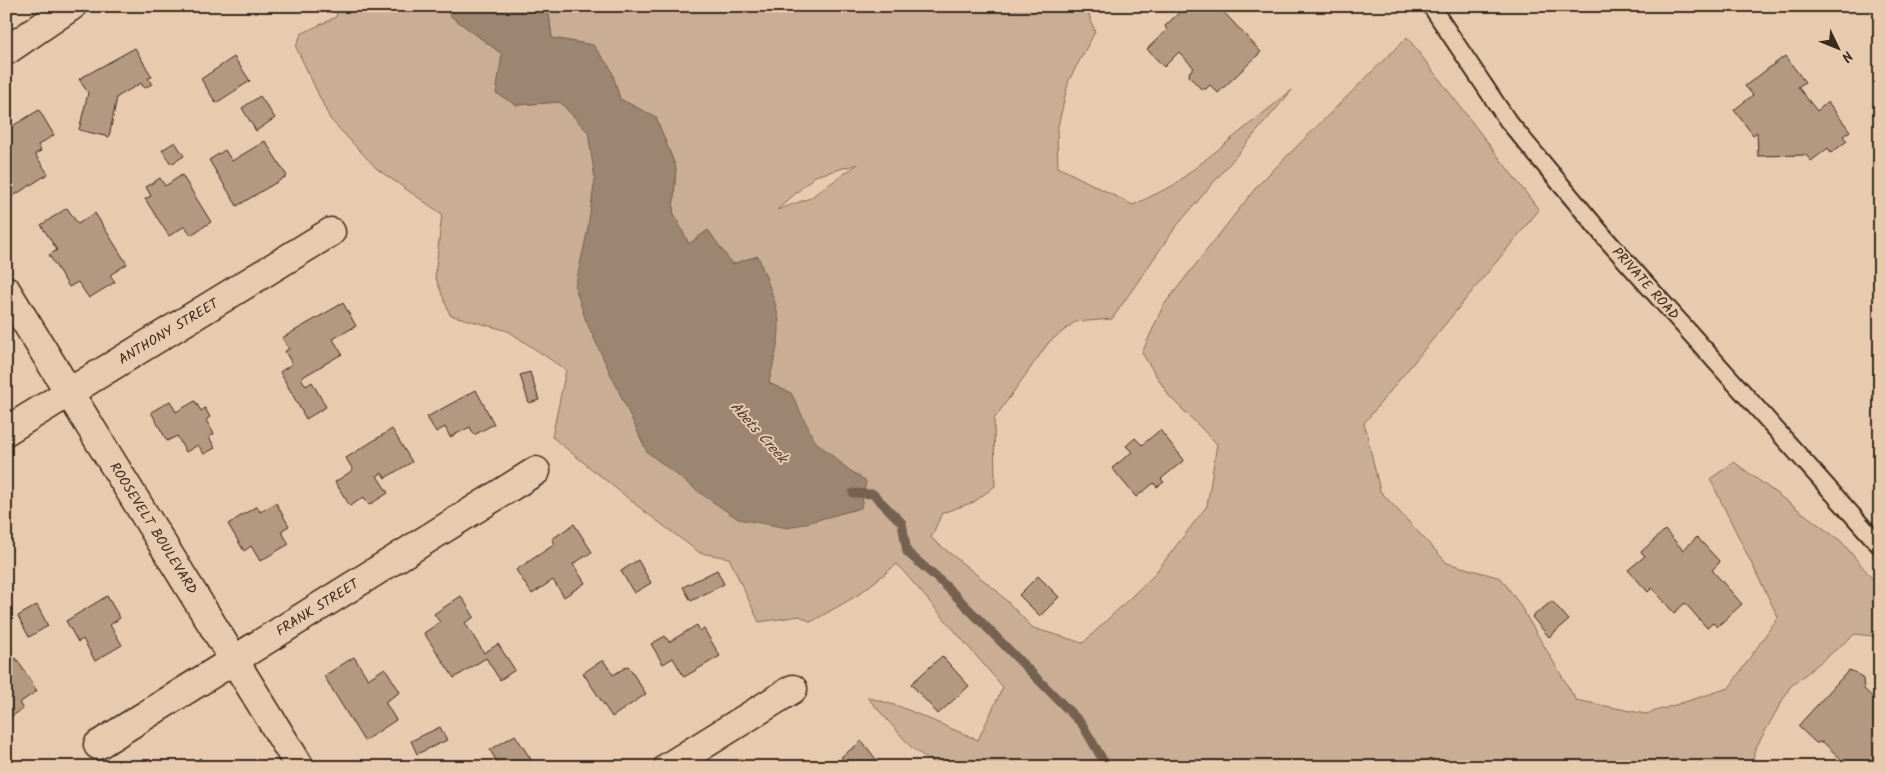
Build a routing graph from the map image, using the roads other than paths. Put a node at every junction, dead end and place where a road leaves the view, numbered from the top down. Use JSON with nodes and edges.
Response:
{"nodes":[{"id":1,"x":72,"y":6,"type":"edge"},
{"id":2,"x":1431,"y":6,"type":"edge"},
{"id":3,"x":6,"y":52,"type":"edge"},
{"id":4,"x":331,"y":232,"type":"dead end"},
{"id":5,"x":6,"y":290,"type":"edge"},
{"id":6,"x":70,"y":391,"type":"junction"},
{"id":7,"x":6,"y":430,"type":"edge"},
{"id":8,"x":536,"y":471,"type":"dead end"},
{"id":9,"x":1880,"y":546,"type":"edge"},
{"id":10,"x":234,"y":659,"type":"junction"},
{"id":11,"x":793,"y":689,"type":"dead end"},
{"id":12,"x":98,"y":745,"type":"dead end"},
{"id":13,"x":300,"y":767,"type":"edge"},
{"id":14,"x":668,"y":767,"type":"edge"}],
"edges":[{"from":1,"to":3,"type":"street"},
{"from":2,"to":9,"type":"lane","name":"PRIVATE ROAD"},
{"from":4,"to":6,"type":"street","name":"ANTHONY STREET"},
{"from":5,"to":6,"type":"street","name":"ROOSEVELT BOULEVARD"},
{"from":6,"to":7,"type":"street","name":"ANTHONY STREET"},
{"from":6,"to":10,"type":"street","name":"ROOSEVELT BOULEVARD"},
{"from":8,"to":10,"type":"street","name":"FRANK STREET"},
{"from":10,"to":12,"type":"street","name":"FRANK STREET"},
{"from":10,"to":13,"type":"street","name":"ROOSEVELT BOULEVARD"},
{"from":11,"to":14,"type":"street"}]}
